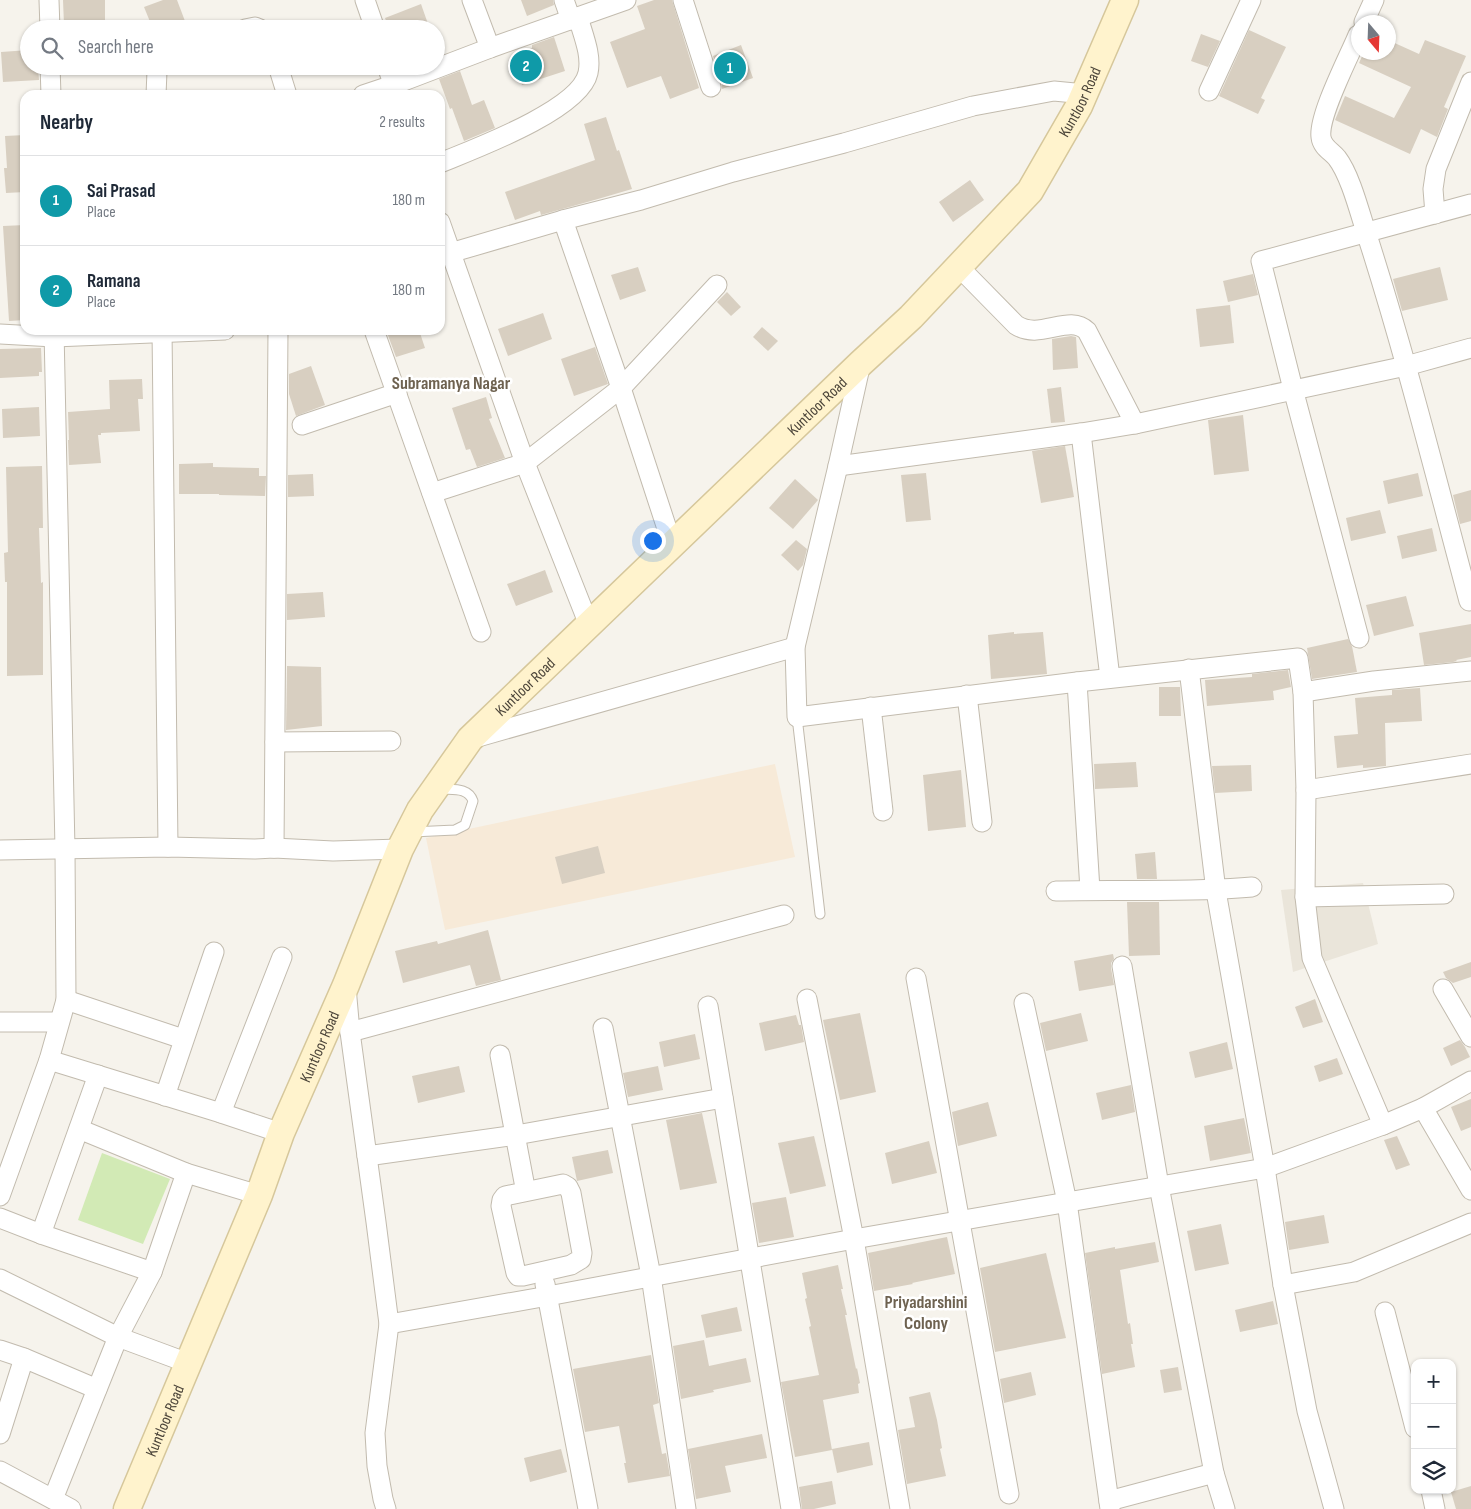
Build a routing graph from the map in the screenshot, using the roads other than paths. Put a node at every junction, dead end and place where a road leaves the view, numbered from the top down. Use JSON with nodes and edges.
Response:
{"nodes":[{"id":1,"x":50,"y":0,"type":"edge"},
{"id":2,"x":365,"y":0,"type":"edge"},
{"id":3,"x":472,"y":0,"type":"edge"},
{"id":4,"x":564,"y":0,"type":"edge"},
{"id":5,"x":626,"y":0,"type":"edge"},
{"id":6,"x":683,"y":0,"type":"edge"},
{"id":7,"x":1126,"y":0,"type":"edge"},
{"id":8,"x":1251,"y":0,"type":"edge"},
{"id":9,"x":1374,"y":0,"type":"edge"},
{"id":10,"x":1367,"y":15,"type":"edge"},
{"id":11,"x":574,"y":19,"type":"junction"},
{"id":12,"x":50,"y":20,"type":"edge"},
{"id":13,"x":372,"y":20,"type":"edge"},
{"id":14,"x":490,"y":48,"type":"junction"},
{"id":15,"x":1351,"y":51,"type":"edge"},
{"id":16,"x":445,"y":68,"type":"edge"},
{"id":17,"x":50,"y":75,"type":"edge"},
{"id":18,"x":157,"y":75,"type":"edge"},
{"id":19,"x":281,"y":75,"type":"edge"},
{"id":20,"x":390,"y":75,"type":"edge"},
{"id":21,"x":429,"y":75,"type":"edge"},
{"id":22,"x":1471,"y":82,"type":"edge"},
{"id":23,"x":711,"y":87,"type":"dead end"},
{"id":24,"x":51,"y":90,"type":"edge"},
{"id":25,"x":156,"y":90,"type":"edge"},
{"id":26,"x":285,"y":90,"type":"edge"},
{"id":27,"x":395,"y":90,"type":"edge"},
{"id":28,"x":1210,"y":91,"type":"dead end"},
{"id":29,"x":1084,"y":94,"type":"junction"},
{"id":30,"x":445,"y":161,"type":"edge"},
{"id":31,"x":1471,"y":204,"type":"edge"},
{"id":32,"x":1436,"y":214,"type":"junction"},
{"id":33,"x":563,"y":220,"type":"junction"},
{"id":34,"x":1366,"y":232,"type":"junction"},
{"id":35,"x":445,"y":255,"type":"edge"},
{"id":36,"x":959,"y":267,"type":"junction"},
{"id":37,"x":717,"y":285,"type":"dead end"},
{"id":38,"x":0,"y":334,"type":"edge"},
{"id":39,"x":20,"y":334,"type":"edge"},
{"id":40,"x":54,"y":335,"type":"edge"},
{"id":41,"x":162,"y":335,"type":"edge"},
{"id":42,"x":278,"y":335,"type":"edge"},
{"id":43,"x":376,"y":335,"type":"edge"},
{"id":44,"x":1471,"y":348,"type":"edge"},
{"id":45,"x":861,"y":363,"type":"junction"},
{"id":46,"x":1406,"y":366,"type":"junction"},
{"id":47,"x":621,"y":388,"type":"junction"},
{"id":48,"x":1293,"y":389,"type":"junction"},
{"id":49,"x":396,"y":393,"type":"junction"},
{"id":50,"x":1135,"y":424,"type":"junction"},
{"id":51,"x":302,"y":425,"type":"dead end"},
{"id":52,"x":1081,"y":433,"type":"junction"},
{"id":53,"x":525,"y":464,"type":"junction"},
{"id":54,"x":838,"y":466,"type":"junction"},
{"id":55,"x":432,"y":493,"type":"junction"},
{"id":56,"x":672,"y":544,"type":"junction"},
{"id":57,"x":1469,"y":601,"type":"dead end"},
{"id":58,"x":589,"y":625,"type":"junction"},
{"id":59,"x":481,"y":632,"type":"dead end"},
{"id":60,"x":1359,"y":638,"type":"dead end"},
{"id":61,"x":795,"y":647,"type":"junction"},
{"id":62,"x":1189,"y":669,"type":"junction"},
{"id":63,"x":1471,"y":671,"type":"edge"},
{"id":64,"x":1110,"y":678,"type":"junction"},
{"id":65,"x":1077,"y":682,"type":"junction"},
{"id":66,"x":1303,"y":692,"type":"junction"},
{"id":67,"x":967,"y":695,"type":"junction"},
{"id":68,"x":871,"y":707,"type":"junction"},
{"id":69,"x":796,"y":717,"type":"junction"},
{"id":70,"x":470,"y":739,"type":"junction"},
{"id":71,"x":391,"y":741,"type":"dead end"},
{"id":72,"x":275,"y":742,"type":"junction"},
{"id":73,"x":1471,"y":764,"type":"edge"},
{"id":74,"x":435,"y":788,"type":"junction"},
{"id":75,"x":1306,"y":790,"type":"junction"},
{"id":76,"x":883,"y":811,"type":"dead end"},
{"id":77,"x":982,"y":822,"type":"dead end"},
{"id":78,"x":405,"y":841,"type":"junction"},
{"id":79,"x":168,"y":847,"type":"junction"},
{"id":80,"x":274,"y":848,"type":"junction"},
{"id":81,"x":65,"y":849,"type":"junction"},
{"id":82,"x":0,"y":850,"type":"edge"},
{"id":83,"x":1252,"y":887,"type":"dead end"},
{"id":84,"x":1090,"y":890,"type":"junction"},
{"id":85,"x":1056,"y":891,"type":"dead end"},
{"id":86,"x":1216,"y":891,"type":"junction"},
{"id":87,"x":1444,"y":894,"type":"dead end"},
{"id":88,"x":1305,"y":897,"type":"junction"},
{"id":89,"x":820,"y":914,"type":"dead end"},
{"id":90,"x":784,"y":915,"type":"dead end"},
{"id":91,"x":214,"y":952,"type":"dead end"},
{"id":92,"x":282,"y":957,"type":"dead end"},
{"id":93,"x":1122,"y":966,"type":"dead end"},
{"id":94,"x":916,"y":978,"type":"dead end"},
{"id":95,"x":346,"y":985,"type":"junction"},
{"id":96,"x":1443,"y":989,"type":"dead end"},
{"id":97,"x":807,"y":999,"type":"dead end"},
{"id":98,"x":66,"y":1000,"type":"junction"},
{"id":99,"x":1024,"y":1002,"type":"dead end"},
{"id":100,"x":708,"y":1006,"type":"dead end"},
{"id":101,"x":0,"y":1022,"type":"edge"},
{"id":102,"x":59,"y":1022,"type":"junction"},
{"id":103,"x":603,"y":1028,"type":"dead end"},
{"id":104,"x":350,"y":1032,"type":"junction"},
{"id":105,"x":1471,"y":1037,"type":"edge"},
{"id":106,"x":184,"y":1039,"type":"junction"},
{"id":107,"x":500,"y":1055,"type":"dead end"},
{"id":108,"x":49,"y":1060,"type":"junction"},
{"id":109,"x":98,"y":1074,"type":"junction"},
{"id":110,"x":1471,"y":1081,"type":"edge"},
{"id":111,"x":165,"y":1096,"type":"junction"},
{"id":112,"x":722,"y":1098,"type":"junction"},
{"id":113,"x":1423,"y":1108,"type":"junction"},
{"id":114,"x":221,"y":1113,"type":"junction"},
{"id":115,"x":620,"y":1116,"type":"junction"},
{"id":116,"x":1383,"y":1126,"type":"junction"},
{"id":117,"x":79,"y":1129,"type":"junction"},
{"id":118,"x":281,"y":1133,"type":"junction"},
{"id":119,"x":516,"y":1135,"type":"junction"},
{"id":120,"x":367,"y":1156,"type":"junction"},
{"id":121,"x":1264,"y":1168,"type":"junction"},
{"id":122,"x":186,"y":1173,"type":"junction"},
{"id":123,"x":524,"y":1182,"type":"dead end"},
{"id":124,"x":1159,"y":1186,"type":"junction"},
{"id":125,"x":1471,"y":1190,"type":"edge"},
{"id":126,"x":258,"y":1195,"type":"junction"},
{"id":127,"x":0,"y":1196,"type":"edge"},
{"id":128,"x":1067,"y":1202,"type":"junction"},
{"id":129,"x":0,"y":1218,"type":"edge"},
{"id":130,"x":960,"y":1220,"type":"junction"},
{"id":131,"x":1471,"y":1222,"type":"edge"},
{"id":132,"x":41,"y":1234,"type":"junction"},
{"id":133,"x":854,"y":1239,"type":"junction"},
{"id":134,"x":749,"y":1258,"type":"junction"},
{"id":135,"x":542,"y":1271,"type":"junction"},
{"id":136,"x":152,"y":1272,"type":"junction"},
{"id":137,"x":651,"y":1276,"type":"junction"},
{"id":138,"x":0,"y":1279,"type":"edge"},
{"id":139,"x":1283,"y":1285,"type":"junction"},
{"id":140,"x":548,"y":1296,"type":"junction"},
{"id":141,"x":1385,"y":1312,"type":"dead end"},
{"id":142,"x":389,"y":1324,"type":"junction"},
{"id":143,"x":118,"y":1337,"type":"junction"},
{"id":144,"x":0,"y":1350,"type":"edge"},
{"id":145,"x":24,"y":1358,"type":"junction"},
{"id":146,"x":188,"y":1362,"type":"junction"},
{"id":147,"x":96,"y":1389,"type":"junction"},
{"id":148,"x":1411,"y":1413,"type":"edge"},
{"id":149,"x":0,"y":1434,"type":"edge"},
{"id":150,"x":0,"y":1471,"type":"edge"},
{"id":151,"x":1214,"y":1473,"type":"junction"},
{"id":152,"x":1009,"y":1494,"type":"dead end"},
{"id":153,"x":1431,"y":1494,"type":"edge"},
{"id":154,"x":53,"y":1499,"type":"junction"},
{"id":155,"x":1110,"y":1505,"type":"edge"},
{"id":156,"x":71,"y":1509,"type":"edge"},
{"id":157,"x":127,"y":1509,"type":"edge"},
{"id":158,"x":386,"y":1509,"type":"edge"},
{"id":159,"x":588,"y":1509,"type":"edge"},
{"id":160,"x":686,"y":1509,"type":"edge"},
{"id":161,"x":791,"y":1509,"type":"edge"},
{"id":162,"x":900,"y":1509,"type":"edge"},
{"id":163,"x":1225,"y":1509,"type":"edge"},
{"id":164,"x":1334,"y":1509,"type":"edge"},
{"id":165,"x":1435,"y":1509,"type":"edge"}],
"edges":[{"from":1,"to":12,"type":"street"},
{"from":2,"to":13,"type":"street"},
{"from":3,"to":14,"type":"street"},
{"from":4,"to":11,"type":"street"},
{"from":5,"to":11,"type":"street"},
{"from":6,"to":23,"type":"street"},
{"from":7,"to":29,"type":"street","name":"Kuntloor Road"},
{"from":8,"to":28,"type":"street"},
{"from":9,"to":10,"type":"street"},
{"from":11,"to":14,"type":"street"},
{"from":11,"to":30,"type":"street"},
{"from":14,"to":16,"type":"street"},
{"from":15,"to":34,"type":"street"},
{"from":17,"to":24,"type":"street"},
{"from":18,"to":25,"type":"street"},
{"from":19,"to":26,"type":"street"},
{"from":20,"to":27,"type":"street"},
{"from":21,"to":27,"type":"street"},
{"from":22,"to":32,"type":"street"},
{"from":29,"to":33,"type":"street"},
{"from":29,"to":36,"type":"street","name":"Kuntloor Road"},
{"from":31,"to":32,"type":"street"},
{"from":32,"to":34,"type":"street"},
{"from":33,"to":35,"type":"street"},
{"from":33,"to":47,"type":"street"},
{"from":34,"to":46,"type":"street"},
{"from":34,"to":48,"type":"street"},
{"from":35,"to":53,"type":"street"},
{"from":36,"to":45,"type":"street","name":"Kuntloor Road"},
{"from":36,"to":50,"type":"street"},
{"from":37,"to":47,"type":"street"},
{"from":38,"to":39,"type":"street"},
{"from":40,"to":81,"type":"street"},
{"from":41,"to":79,"type":"street"},
{"from":42,"to":72,"type":"street"},
{"from":43,"to":49,"type":"street"},
{"from":44,"to":46,"type":"street"},
{"from":45,"to":54,"type":"street"},
{"from":45,"to":56,"type":"street","name":"Kuntloor Road"},
{"from":46,"to":48,"type":"street"},
{"from":46,"to":57,"type":"street"},
{"from":47,"to":53,"type":"street"},
{"from":47,"to":56,"type":"street"},
{"from":48,"to":50,"type":"street"},
{"from":48,"to":60,"type":"street"},
{"from":49,"to":51,"type":"street"},
{"from":49,"to":55,"type":"street"},
{"from":50,"to":52,"type":"street"},
{"from":52,"to":54,"type":"street"},
{"from":52,"to":64,"type":"street"},
{"from":53,"to":55,"type":"street"},
{"from":53,"to":58,"type":"street"},
{"from":54,"to":61,"type":"street"},
{"from":55,"to":59,"type":"street"},
{"from":56,"to":58,"type":"street","name":"Kuntloor Road"},
{"from":58,"to":70,"type":"street","name":"Kuntloor Road"},
{"from":61,"to":69,"type":"street"},
{"from":61,"to":70,"type":"street"},
{"from":62,"to":64,"type":"street"},
{"from":62,"to":66,"type":"street"},
{"from":62,"to":86,"type":"street"},
{"from":63,"to":66,"type":"street"},
{"from":64,"to":65,"type":"street"},
{"from":65,"to":67,"type":"street"},
{"from":65,"to":84,"type":"street"},
{"from":66,"to":75,"type":"street"},
{"from":67,"to":68,"type":"street"},
{"from":67,"to":77,"type":"street"},
{"from":68,"to":69,"type":"street"},
{"from":68,"to":76,"type":"street"},
{"from":69,"to":89,"type":"lane"},
{"from":70,"to":74,"type":"street","name":"Kuntloor Road"},
{"from":71,"to":72,"type":"street"},
{"from":72,"to":80,"type":"street"},
{"from":73,"to":75,"type":"street"},
{"from":74,"to":78,"type":"street","name":"Kuntloor Road"},
{"from":74,"to":78,"type":"lane"},
{"from":75,"to":88,"type":"street"},
{"from":78,"to":80,"type":"street"},
{"from":78,"to":95,"type":"street","name":"Kuntloor Road"},
{"from":79,"to":80,"type":"street"},
{"from":79,"to":81,"type":"street"},
{"from":81,"to":82,"type":"street"},
{"from":81,"to":98,"type":"street"},
{"from":83,"to":86,"type":"street"},
{"from":84,"to":85,"type":"street"},
{"from":84,"to":86,"type":"street"},
{"from":86,"to":121,"type":"street"},
{"from":87,"to":88,"type":"street"},
{"from":88,"to":116,"type":"street"},
{"from":90,"to":104,"type":"street"},
{"from":91,"to":106,"type":"street"},
{"from":92,"to":114,"type":"street"},
{"from":93,"to":124,"type":"street"},
{"from":94,"to":130,"type":"street"},
{"from":95,"to":104,"type":"street"},
{"from":95,"to":118,"type":"street","name":"Kuntloor Road"},
{"from":96,"to":105,"type":"street"},
{"from":97,"to":133,"type":"street"},
{"from":98,"to":102,"type":"street"},
{"from":98,"to":106,"type":"street"},
{"from":99,"to":128,"type":"street"},
{"from":100,"to":112,"type":"street"},
{"from":101,"to":102,"type":"street"},
{"from":102,"to":108,"type":"street"},
{"from":103,"to":115,"type":"street"},
{"from":104,"to":120,"type":"street"},
{"from":106,"to":111,"type":"street"},
{"from":107,"to":119,"type":"street"},
{"from":108,"to":109,"type":"street"},
{"from":108,"to":127,"type":"street"},
{"from":109,"to":111,"type":"street"},
{"from":109,"to":117,"type":"street"},
{"from":110,"to":113,"type":"street"},
{"from":111,"to":114,"type":"street"},
{"from":112,"to":115,"type":"street"},
{"from":112,"to":134,"type":"street"},
{"from":113,"to":116,"type":"street"},
{"from":113,"to":125,"type":"street"},
{"from":114,"to":118,"type":"street"},
{"from":115,"to":119,"type":"street"},
{"from":115,"to":137,"type":"street"},
{"from":116,"to":121,"type":"street"},
{"from":117,"to":122,"type":"street"},
{"from":117,"to":132,"type":"street"},
{"from":118,"to":126,"type":"street","name":"Kuntloor Road"},
{"from":119,"to":120,"type":"street"},
{"from":119,"to":123,"type":"street"},
{"from":120,"to":142,"type":"street"},
{"from":121,"to":124,"type":"street"},
{"from":121,"to":139,"type":"street"},
{"from":122,"to":126,"type":"street"},
{"from":122,"to":136,"type":"street"},
{"from":124,"to":128,"type":"street"},
{"from":124,"to":151,"type":"street"},
{"from":126,"to":146,"type":"street","name":"Kuntloor Road"},
{"from":128,"to":130,"type":"street"},
{"from":128,"to":155,"type":"street"},
{"from":129,"to":132,"type":"street"},
{"from":130,"to":133,"type":"street"},
{"from":130,"to":152,"type":"street"},
{"from":131,"to":139,"type":"street"},
{"from":132,"to":136,"type":"street"},
{"from":133,"to":134,"type":"street"},
{"from":133,"to":162,"type":"street"},
{"from":134,"to":137,"type":"street"},
{"from":134,"to":161,"type":"street"},
{"from":135,"to":135,"type":"street"},
{"from":135,"to":140,"type":"street"},
{"from":136,"to":143,"type":"street"},
{"from":137,"to":140,"type":"street"},
{"from":137,"to":160,"type":"street"},
{"from":138,"to":143,"type":"street"},
{"from":139,"to":164,"type":"street"},
{"from":140,"to":142,"type":"street"},
{"from":140,"to":159,"type":"street"},
{"from":141,"to":148,"type":"street"},
{"from":142,"to":158,"type":"street"},
{"from":143,"to":146,"type":"street"},
{"from":143,"to":147,"type":"street"},
{"from":144,"to":145,"type":"street"},
{"from":145,"to":147,"type":"street"},
{"from":145,"to":149,"type":"street"},
{"from":146,"to":157,"type":"street","name":"Kuntloor Road"},
{"from":147,"to":154,"type":"street"},
{"from":150,"to":154,"type":"street"},
{"from":151,"to":155,"type":"street"},
{"from":151,"to":163,"type":"street"},
{"from":153,"to":165,"type":"street"},
{"from":154,"to":156,"type":"street"}]}
